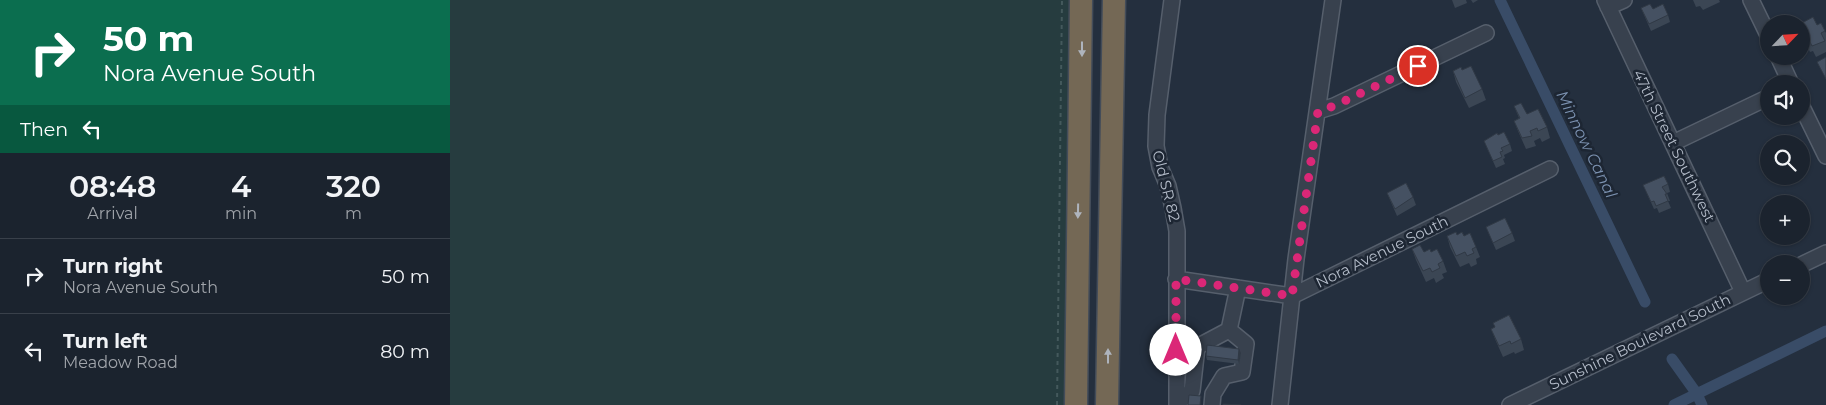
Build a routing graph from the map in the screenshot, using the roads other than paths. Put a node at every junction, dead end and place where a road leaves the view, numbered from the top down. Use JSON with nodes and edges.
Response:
{"nodes":[{"id":1,"x":1082,"y":0,"type":"edge"},
{"id":2,"x":1099,"y":0,"type":"edge"},
{"id":3,"x":1114,"y":0,"type":"edge"},
{"id":4,"x":1172,"y":0,"type":"edge"},
{"id":5,"x":1333,"y":0,"type":"edge"},
{"id":6,"x":1624,"y":0,"type":"edge"},
{"id":7,"x":1751,"y":0,"type":"edge"},
{"id":8,"x":1607,"y":4,"type":"edge"},
{"id":9,"x":1760,"y":18,"type":"edge"},
{"id":10,"x":1486,"y":33,"type":"dead end"},
{"id":11,"x":1760,"y":101,"type":"edge"},
{"id":12,"x":1318,"y":111,"type":"junction"},
{"id":13,"x":1810,"y":123,"type":"edge"},
{"id":14,"x":1673,"y":143,"type":"junction"},
{"id":15,"x":1826,"y":156,"type":"edge"},
{"id":16,"x":1550,"y":169,"type":"dead end"},
{"id":17,"x":1110,"y":175,"type":"junction"},
{"id":18,"x":1826,"y":253,"type":"edge"},
{"id":19,"x":1810,"y":261,"type":"edge"},
{"id":20,"x":1176,"y":279,"type":"junction"},
{"id":21,"x":1760,"y":284,"type":"edge"},
{"id":22,"x":1238,"y":288,"type":"junction"},
{"id":23,"x":1743,"y":292,"type":"junction"},
{"id":24,"x":1292,"y":296,"type":"junction"},
{"id":25,"x":1229,"y":330,"type":"junction"},
{"id":26,"x":1192,"y":391,"type":"junction"},
{"id":27,"x":1213,"y":400,"type":"edge"},
{"id":28,"x":1177,"y":404,"type":"edge"},
{"id":29,"x":1076,"y":405,"type":"edge"},
{"id":30,"x":1107,"y":405,"type":"edge"},
{"id":31,"x":1280,"y":405,"type":"edge"},
{"id":32,"x":1510,"y":405,"type":"edge"}],
"edges":[{"from":1,"to":29,"type":"highway","one_way":true},
{"from":2,"to":17,"type":"highway"},
{"from":3,"to":17,"type":"highway"},
{"from":4,"to":20,"type":"street","name":"Old SR 82"},
{"from":5,"to":12,"type":"street"},
{"from":6,"to":8,"type":"street"},
{"from":7,"to":9,"type":"street"},
{"from":8,"to":14,"type":"street","name":"47th Street Southwest"},
{"from":10,"to":12,"type":"street"},
{"from":11,"to":14,"type":"street"},
{"from":12,"to":24,"type":"street"},
{"from":13,"to":15,"type":"street"},
{"from":14,"to":23,"type":"street","name":"47th Street Southwest"},
{"from":16,"to":24,"type":"street","name":"Nora Avenue South"},
{"from":30,"to":17,"type":"highway","one_way":true},
{"from":18,"to":19,"type":"street"},
{"from":20,"to":22,"type":"street"},
{"from":20,"to":28,"type":"street","name":"Old SR 82"},
{"from":21,"to":23,"type":"street","name":"Sunshine Boulevard South"},
{"from":22,"to":24,"type":"street"},
{"from":22,"to":25,"type":"street"},
{"from":23,"to":32,"type":"street","name":"Sunshine Boulevard South"},
{"from":24,"to":31,"type":"street"},
{"from":25,"to":26,"type":"street"},
{"from":25,"to":27,"type":"street"},
{"from":26,"to":27,"type":"street"},
{"from":26,"to":28,"type":"street"}]}
